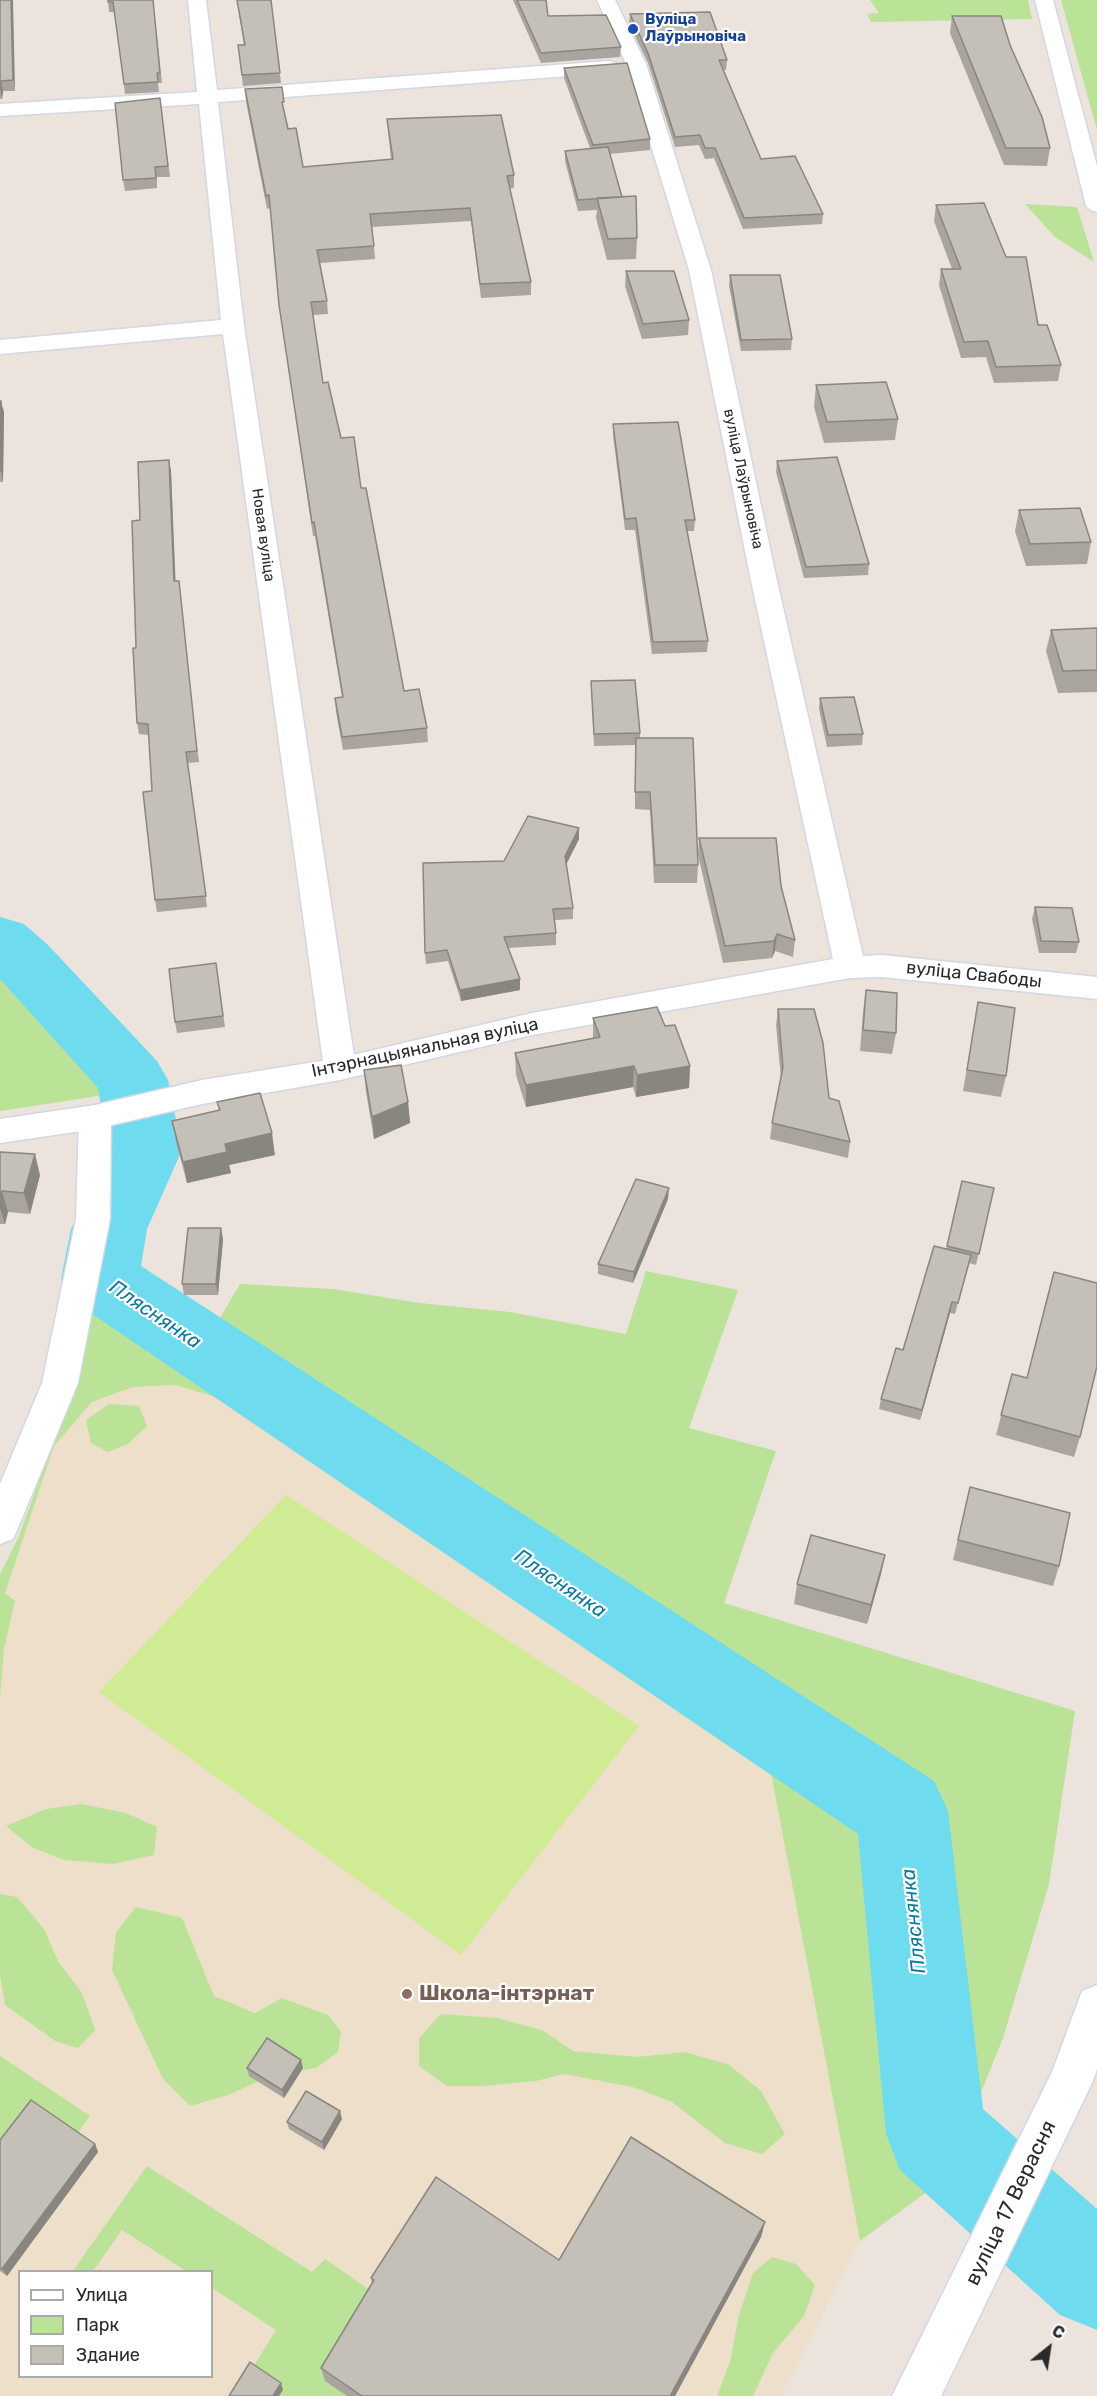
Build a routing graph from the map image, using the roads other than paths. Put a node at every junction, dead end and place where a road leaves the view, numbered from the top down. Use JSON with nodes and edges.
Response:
{"nodes":[{"id":1,"x":197,"y":0,"type":"edge"},
{"id":2,"x":606,"y":0,"type":"edge"},
{"id":3,"x":1044,"y":0,"type":"edge"},
{"id":4,"x":636,"y":64,"type":"junction"},
{"id":5,"x":208,"y":97,"type":"junction"},
{"id":6,"x":0,"y":110,"type":"edge"},
{"id":7,"x":1097,"y":206,"type":"edge"},
{"id":8,"x":233,"y":326,"type":"junction"},
{"id":9,"x":0,"y":347,"type":"edge"},
{"id":10,"x":850,"y":967,"type":"junction"},
{"id":11,"x":1097,"y":988,"type":"edge"},
{"id":12,"x":340,"y":1068,"type":"junction"},
{"id":13,"x":101,"y":1115,"type":"junction"},
{"id":14,"x":0,"y":1131,"type":"edge"},
{"id":15,"x":0,"y":1528,"type":"edge"},
{"id":16,"x":1097,"y":2007,"type":"edge"},
{"id":17,"x":916,"y":2396,"type":"edge"}],
"edges":[{"from":1,"to":5,"type":"street","name":"Новая вуліца"},
{"from":2,"to":4,"type":"street","name":"вуліца Лаўрыновіча"},
{"from":3,"to":7,"type":"street"},
{"from":4,"to":5,"type":"street"},
{"from":4,"to":10,"type":"street","name":"вуліца Лаўрыновіча"},
{"from":5,"to":6,"type":"street"},
{"from":5,"to":8,"type":"street","name":"Новая вуліца"},
{"from":8,"to":9,"type":"street"},
{"from":8,"to":12,"type":"street","name":"Новая вуліца"},
{"from":10,"to":11,"type":"street","name":"вуліца Свабоды"},
{"from":10,"to":12,"type":"street","name":"Інтэрнацыянальная вуліца"},
{"from":12,"to":13,"type":"street","name":"Інтэрнацыянальная вуліца"},
{"from":13,"to":14,"type":"street","name":"Інтэрнацыянальная вуліца"},
{"from":13,"to":15,"type":"street"},
{"from":16,"to":17,"type":"street","name":"вуліца 17 Верасня"}]}
